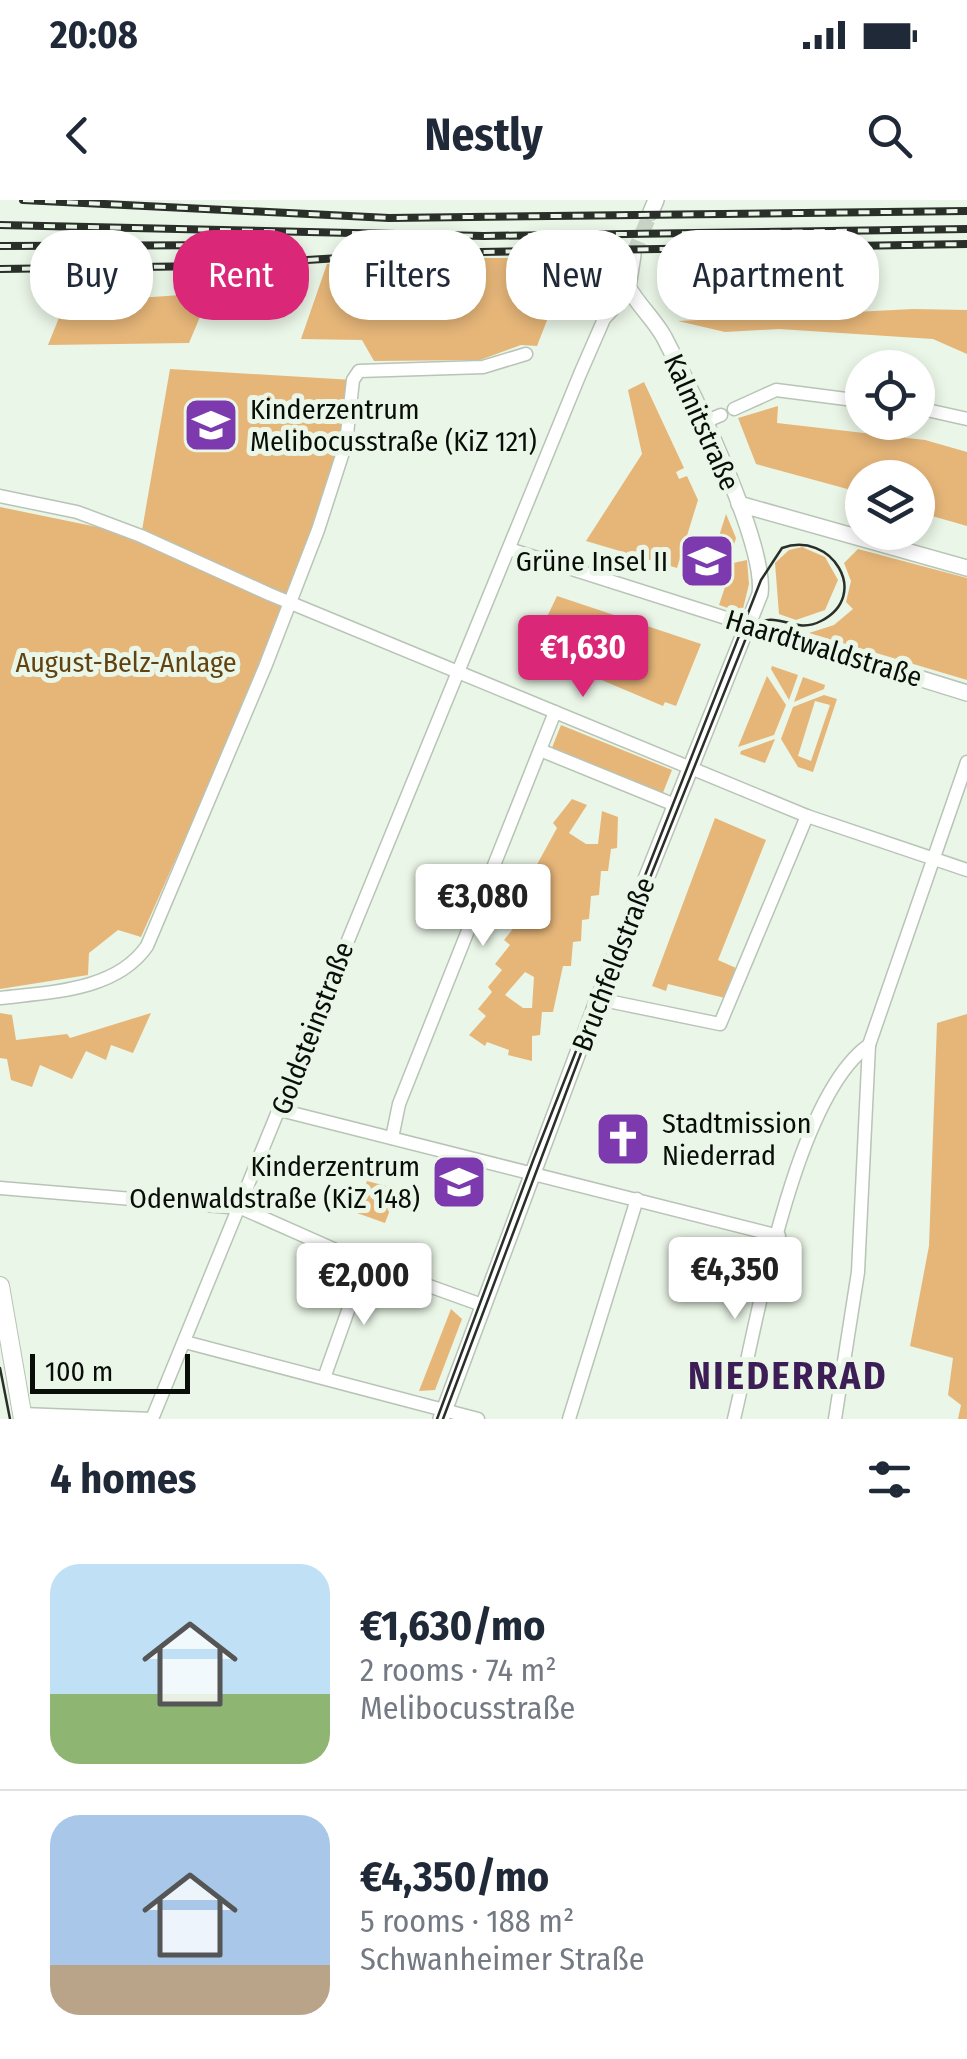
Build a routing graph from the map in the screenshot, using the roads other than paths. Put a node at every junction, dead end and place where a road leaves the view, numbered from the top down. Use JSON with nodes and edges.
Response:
{"nodes":[{"id":1,"x":637,"y":301,"type":"edge"},
{"id":2,"x":604,"y":320,"type":"edge"},
{"id":3,"x":526,"y":354,"type":"dead end"},
{"id":4,"x":845,"y":399,"type":"edge"},
{"id":5,"x":935,"y":412,"type":"edge"},
{"id":6,"x":967,"y":419,"type":"edge"},
{"id":7,"x":702,"y":422,"type":"junction"},
{"id":8,"x":0,"y":496,"type":"edge"},
{"id":9,"x":739,"y":504,"type":"junction"},
{"id":10,"x":776,"y":517,"type":"junction"},
{"id":11,"x":752,"y":537,"type":"junction"},
{"id":12,"x":509,"y":549,"type":"junction"},
{"id":13,"x":967,"y":568,"type":"edge"},
{"id":14,"x":290,"y":602,"type":"junction"},
{"id":15,"x":748,"y":625,"type":"junction"},
{"id":16,"x":460,"y":671,"type":"junction"},
{"id":17,"x":967,"y":693,"type":"edge"},
{"id":18,"x":555,"y":712,"type":"junction"},
{"id":19,"x":540,"y":750,"type":"junction"},
{"id":20,"x":967,"y":762,"type":"edge"},
{"id":21,"x":690,"y":768,"type":"junction"},
{"id":22,"x":675,"y":805,"type":"junction"},
{"id":23,"x":807,"y":816,"type":"junction"},
{"id":24,"x":930,"y":860,"type":"junction"},
{"id":25,"x":967,"y":870,"type":"edge"},
{"id":26,"x":0,"y":998,"type":"edge"},
{"id":27,"x":598,"y":999,"type":"junction"},
{"id":28,"x":868,"y":1046,"type":"junction"},
{"id":29,"x":852,"y":1058,"type":"junction"},
{"id":30,"x":870,"y":1062,"type":"junction"},
{"id":31,"x":280,"y":1110,"type":"junction"},
{"id":32,"x":392,"y":1138,"type":"junction"},
{"id":33,"x":531,"y":1173,"type":"junction"},
{"id":34,"x":0,"y":1188,"type":"edge"},
{"id":35,"x":637,"y":1200,"type":"junction"},
{"id":36,"x":240,"y":1208,"type":"junction"},
{"id":37,"x":779,"y":1236,"type":"junction"},
{"id":38,"x":365,"y":1262,"type":"junction"},
{"id":39,"x":0,"y":1286,"type":"edge"},
{"id":40,"x":482,"y":1305,"type":"junction"},
{"id":41,"x":185,"y":1342,"type":"junction"},
{"id":42,"x":324,"y":1378,"type":"junction"},
{"id":43,"x":442,"y":1414,"type":"edge"},
{"id":44,"x":23,"y":1416,"type":"edge"},
{"id":45,"x":152,"y":1419,"type":"edge"},
{"id":46,"x":478,"y":1419,"type":"edge"},
{"id":47,"x":569,"y":1419,"type":"edge"},
{"id":48,"x":734,"y":1419,"type":"edge"},
{"id":49,"x":835,"y":1419,"type":"edge"}],
"edges":[{"from":1,"to":7,"type":"street","name":"Kalmitstraße"},
{"from":2,"to":12,"type":"street","name":"Goldsteinstraße"},
{"from":3,"to":14,"type":"street"},
{"from":4,"to":7,"type":"street"},
{"from":5,"to":6,"type":"street"},
{"from":7,"to":9,"type":"street","name":"Kalmitstraße"},
{"from":8,"to":14,"type":"street"},
{"from":9,"to":10,"type":"street"},
{"from":9,"to":11,"type":"street","name":"Kalmitstraße"},
{"from":10,"to":11,"type":"street"},
{"from":10,"to":13,"type":"street"},
{"from":11,"to":15,"type":"street","name":"Bruchfeldstraße"},
{"from":12,"to":15,"type":"street","name":"Haardtwaldstraße"},
{"from":12,"to":16,"type":"street","name":"Goldsteinstraße"},
{"from":14,"to":16,"type":"street"},
{"from":14,"to":26,"type":"street"},
{"from":15,"to":17,"type":"street","name":"Haardtwaldstraße"},
{"from":15,"to":21,"type":"street","name":"Bruchfeldstraße"},
{"from":16,"to":18,"type":"street"},
{"from":16,"to":31,"type":"street","name":"Goldsteinstraße"},
{"from":18,"to":19,"type":"street"},
{"from":18,"to":21,"type":"street"},
{"from":19,"to":22,"type":"street"},
{"from":19,"to":32,"type":"street"},
{"from":20,"to":24,"type":"street"},
{"from":21,"to":22,"type":"street","name":"Bruchfeldstraße"},
{"from":21,"to":23,"type":"street"},
{"from":22,"to":27,"type":"street","name":"Bruchfeldstraße"},
{"from":23,"to":24,"type":"street"},
{"from":23,"to":27,"type":"street"},
{"from":24,"to":25,"type":"street"},
{"from":24,"to":28,"type":"street"},
{"from":27,"to":33,"type":"street","name":"Bruchfeldstraße"},
{"from":28,"to":29,"type":"street"},
{"from":28,"to":30,"type":"street"},
{"from":29,"to":30,"type":"street"},
{"from":29,"to":37,"type":"street"},
{"from":30,"to":49,"type":"street"},
{"from":31,"to":32,"type":"street"},
{"from":31,"to":36,"type":"street","name":"Goldsteinstraße"},
{"from":32,"to":33,"type":"street"},
{"from":33,"to":35,"type":"street"},
{"from":33,"to":40,"type":"street","name":"Bruchfeldstraße"},
{"from":34,"to":36,"type":"street"},
{"from":35,"to":37,"type":"street"},
{"from":35,"to":47,"type":"street"},
{"from":36,"to":38,"type":"street"},
{"from":36,"to":41,"type":"street","name":"Goldsteinstraße"},
{"from":37,"to":48,"type":"street"},
{"from":38,"to":40,"type":"street"},
{"from":38,"to":42,"type":"street"},
{"from":39,"to":44,"type":"main road"},
{"from":40,"to":43,"type":"street","name":"Bruchfeldstraße"},
{"from":41,"to":42,"type":"street"},
{"from":41,"to":45,"type":"street","name":"Goldsteinstraße"},
{"from":42,"to":43,"type":"street"},
{"from":43,"to":46,"type":"street"},
{"from":44,"to":45,"type":"street"}]}
